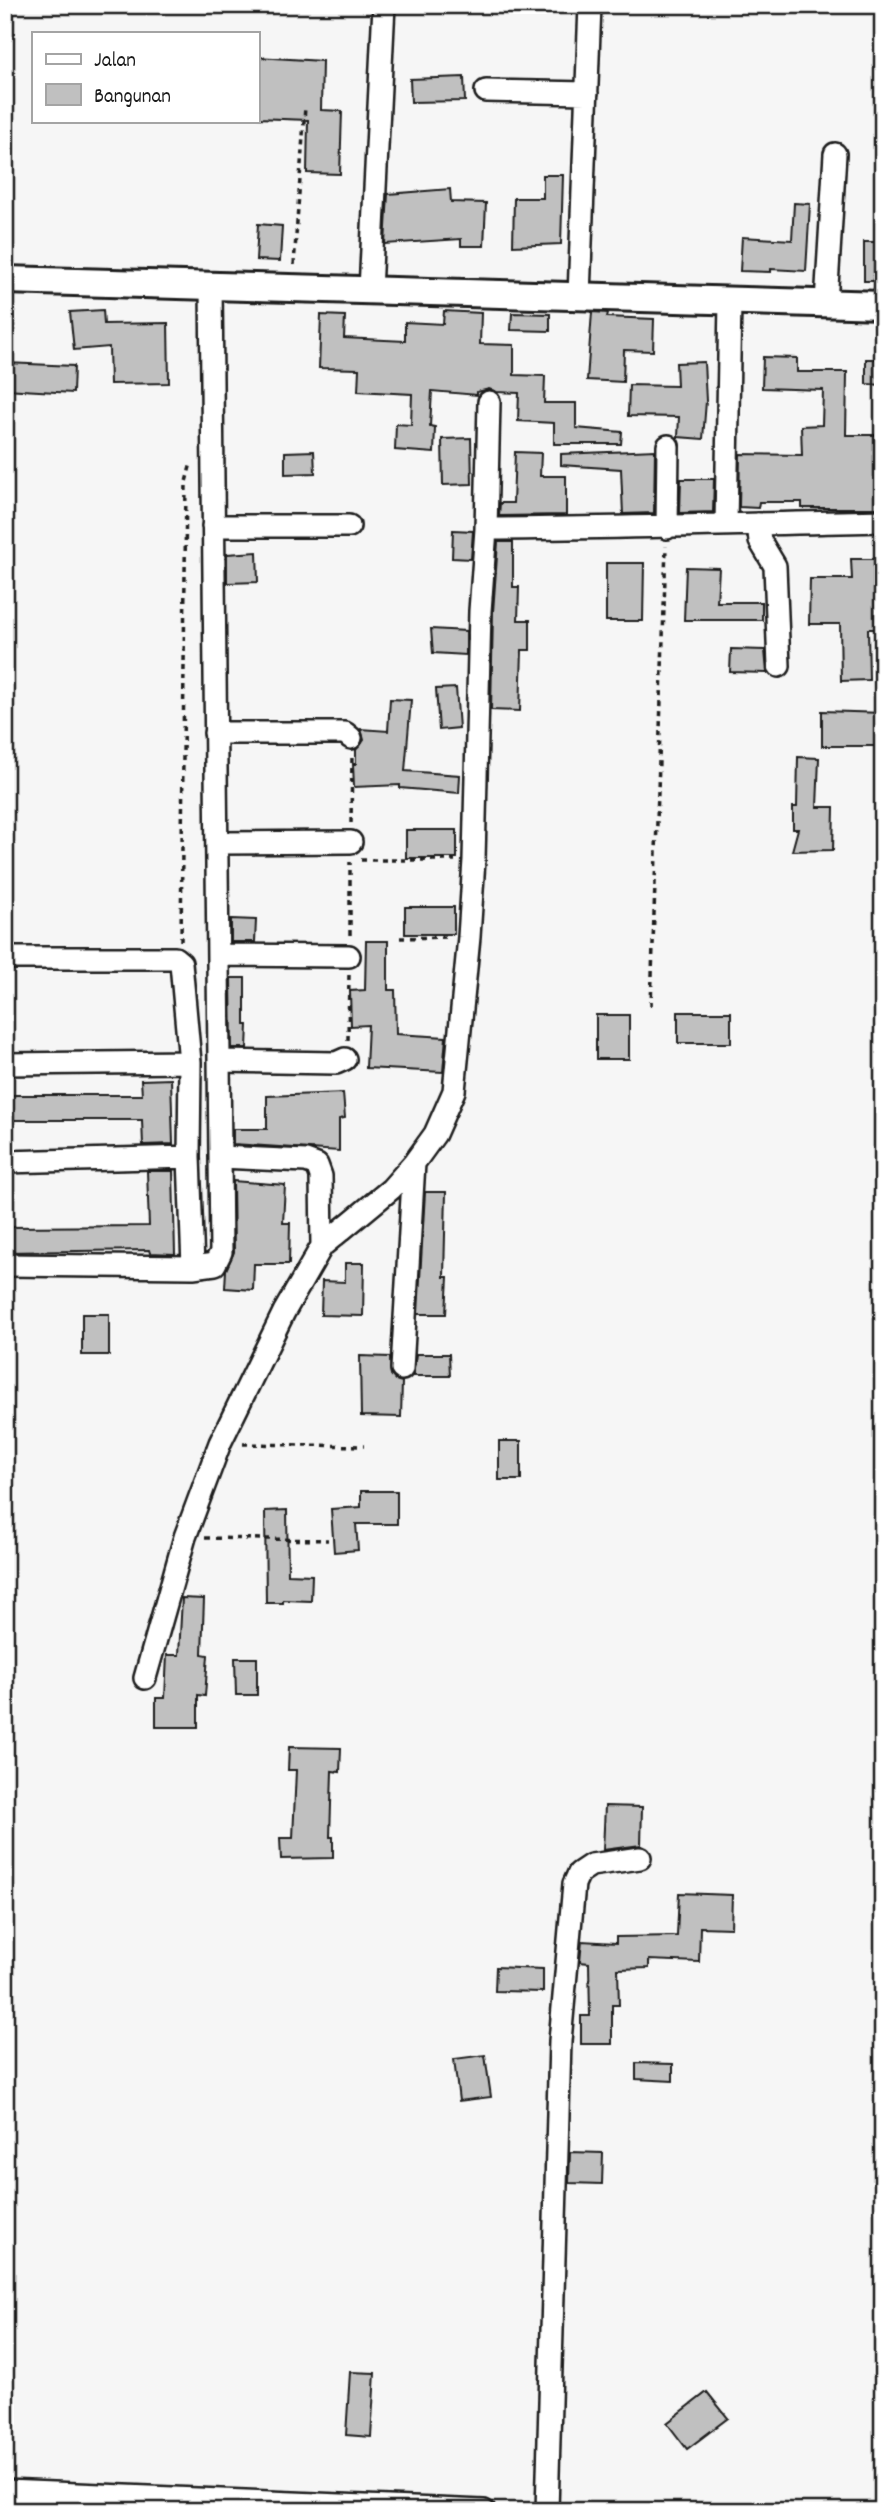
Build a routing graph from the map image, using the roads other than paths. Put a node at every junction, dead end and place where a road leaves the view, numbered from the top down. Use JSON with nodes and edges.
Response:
{"nodes":[{"id":1,"x":384,"y":5,"type":"edge"},
{"id":2,"x":590,"y":5,"type":"edge"},
{"id":3,"x":486,"y":91,"type":"dead end"},
{"id":4,"x":587,"y":93,"type":"junction"},
{"id":5,"x":835,"y":154,"type":"dead end"},
{"id":6,"x":5,"y":280,"type":"edge"},
{"id":7,"x":211,"y":286,"type":"junction"},
{"id":8,"x":370,"y":290,"type":"junction"},
{"id":9,"x":579,"y":296,"type":"junction"},
{"id":10,"x":730,"y":301,"type":"junction"},
{"id":11,"x":826,"y":303,"type":"junction"},
{"id":12,"x":883,"y":305,"type":"edge"},
{"id":13,"x":489,"y":402,"type":"dead end"},
{"id":14,"x":668,"y":446,"type":"dead end"},
{"id":15,"x":883,"y":522,"type":"edge"},
{"id":16,"x":726,"y":524,"type":"junction"},
{"id":17,"x":758,"y":524,"type":"junction"},
{"id":18,"x":213,"y":526,"type":"junction"},
{"id":19,"x":349,"y":526,"type":"dead end"},
{"id":20,"x":667,"y":528,"type":"junction"},
{"id":21,"x":486,"y":529,"type":"junction"},
{"id":22,"x":779,"y":666,"type":"dead end"},
{"id":23,"x":215,"y":733,"type":"junction"},
{"id":24,"x":351,"y":738,"type":"road end"},
{"id":25,"x":351,"y":842,"type":"road end"},
{"id":26,"x":217,"y":843,"type":"junction"},
{"id":27,"x":218,"y":955,"type":"junction"},
{"id":28,"x":349,"y":956,"type":"road end"},
{"id":29,"x":5,"y":958,"type":"edge"},
{"id":30,"x":345,"y":1059,"type":"road end"},
{"id":31,"x":219,"y":1061,"type":"junction"},
{"id":32,"x":190,"y":1062,"type":"junction"},
{"id":33,"x":5,"y":1064,"type":"edge"},
{"id":34,"x":189,"y":1157,"type":"junction"},
{"id":35,"x":220,"y":1157,"type":"junction"},
{"id":36,"x":5,"y":1162,"type":"edge"},
{"id":37,"x":414,"y":1163,"type":"junction"},
{"id":38,"x":322,"y":1246,"type":"junction"},
{"id":39,"x":5,"y":1265,"type":"edge"},
{"id":40,"x":193,"y":1266,"type":"junction"},
{"id":41,"x":402,"y":1369,"type":"dead end"},
{"id":42,"x":145,"y":1678,"type":"dead end"},
{"id":43,"x":640,"y":1858,"type":"dead end"},
{"id":44,"x":5,"y":2491,"type":"edge"},
{"id":45,"x":484,"y":2511,"type":"edge"},
{"id":46,"x":547,"y":2511,"type":"edge"}],
"edges":[{"from":1,"to":8,"type":"street"},
{"from":2,"to":4,"type":"street"},
{"from":3,"to":4,"type":"street"},
{"from":4,"to":9,"type":"street"},
{"from":5,"to":11,"type":"street"},
{"from":6,"to":7,"type":"main road"},
{"from":7,"to":8,"type":"main road"},
{"from":7,"to":18,"type":"street"},
{"from":8,"to":9,"type":"main road"},
{"from":9,"to":10,"type":"main road"},
{"from":10,"to":11,"type":"main road"},
{"from":10,"to":16,"type":"street"},
{"from":11,"to":12,"type":"main road"},
{"from":13,"to":21,"type":"street"},
{"from":14,"to":20,"type":"street"},
{"from":15,"to":17,"type":"street"},
{"from":16,"to":17,"type":"street"},
{"from":16,"to":20,"type":"street"},
{"from":17,"to":22,"type":"street"},
{"from":18,"to":19,"type":"street"},
{"from":18,"to":23,"type":"street"},
{"from":20,"to":21,"type":"street"},
{"from":21,"to":37,"type":"street"},
{"from":23,"to":24,"type":"street"},
{"from":23,"to":26,"type":"street"},
{"from":25,"to":26,"type":"street"},
{"from":26,"to":27,"type":"street"},
{"from":27,"to":28,"type":"street"},
{"from":27,"to":31,"type":"street"},
{"from":29,"to":32,"type":"street"},
{"from":30,"to":31,"type":"street"},
{"from":31,"to":35,"type":"street"},
{"from":32,"to":33,"type":"street"},
{"from":32,"to":34,"type":"street"},
{"from":34,"to":36,"type":"street"},
{"from":34,"to":40,"type":"street"},
{"from":35,"to":38,"type":"street"},
{"from":35,"to":40,"type":"street"},
{"from":37,"to":38,"type":"street"},
{"from":37,"to":41,"type":"street"},
{"from":38,"to":42,"type":"street"},
{"from":39,"to":40,"type":"street"},
{"from":43,"to":46,"type":"street"},
{"from":44,"to":45,"type":"street"}]}
